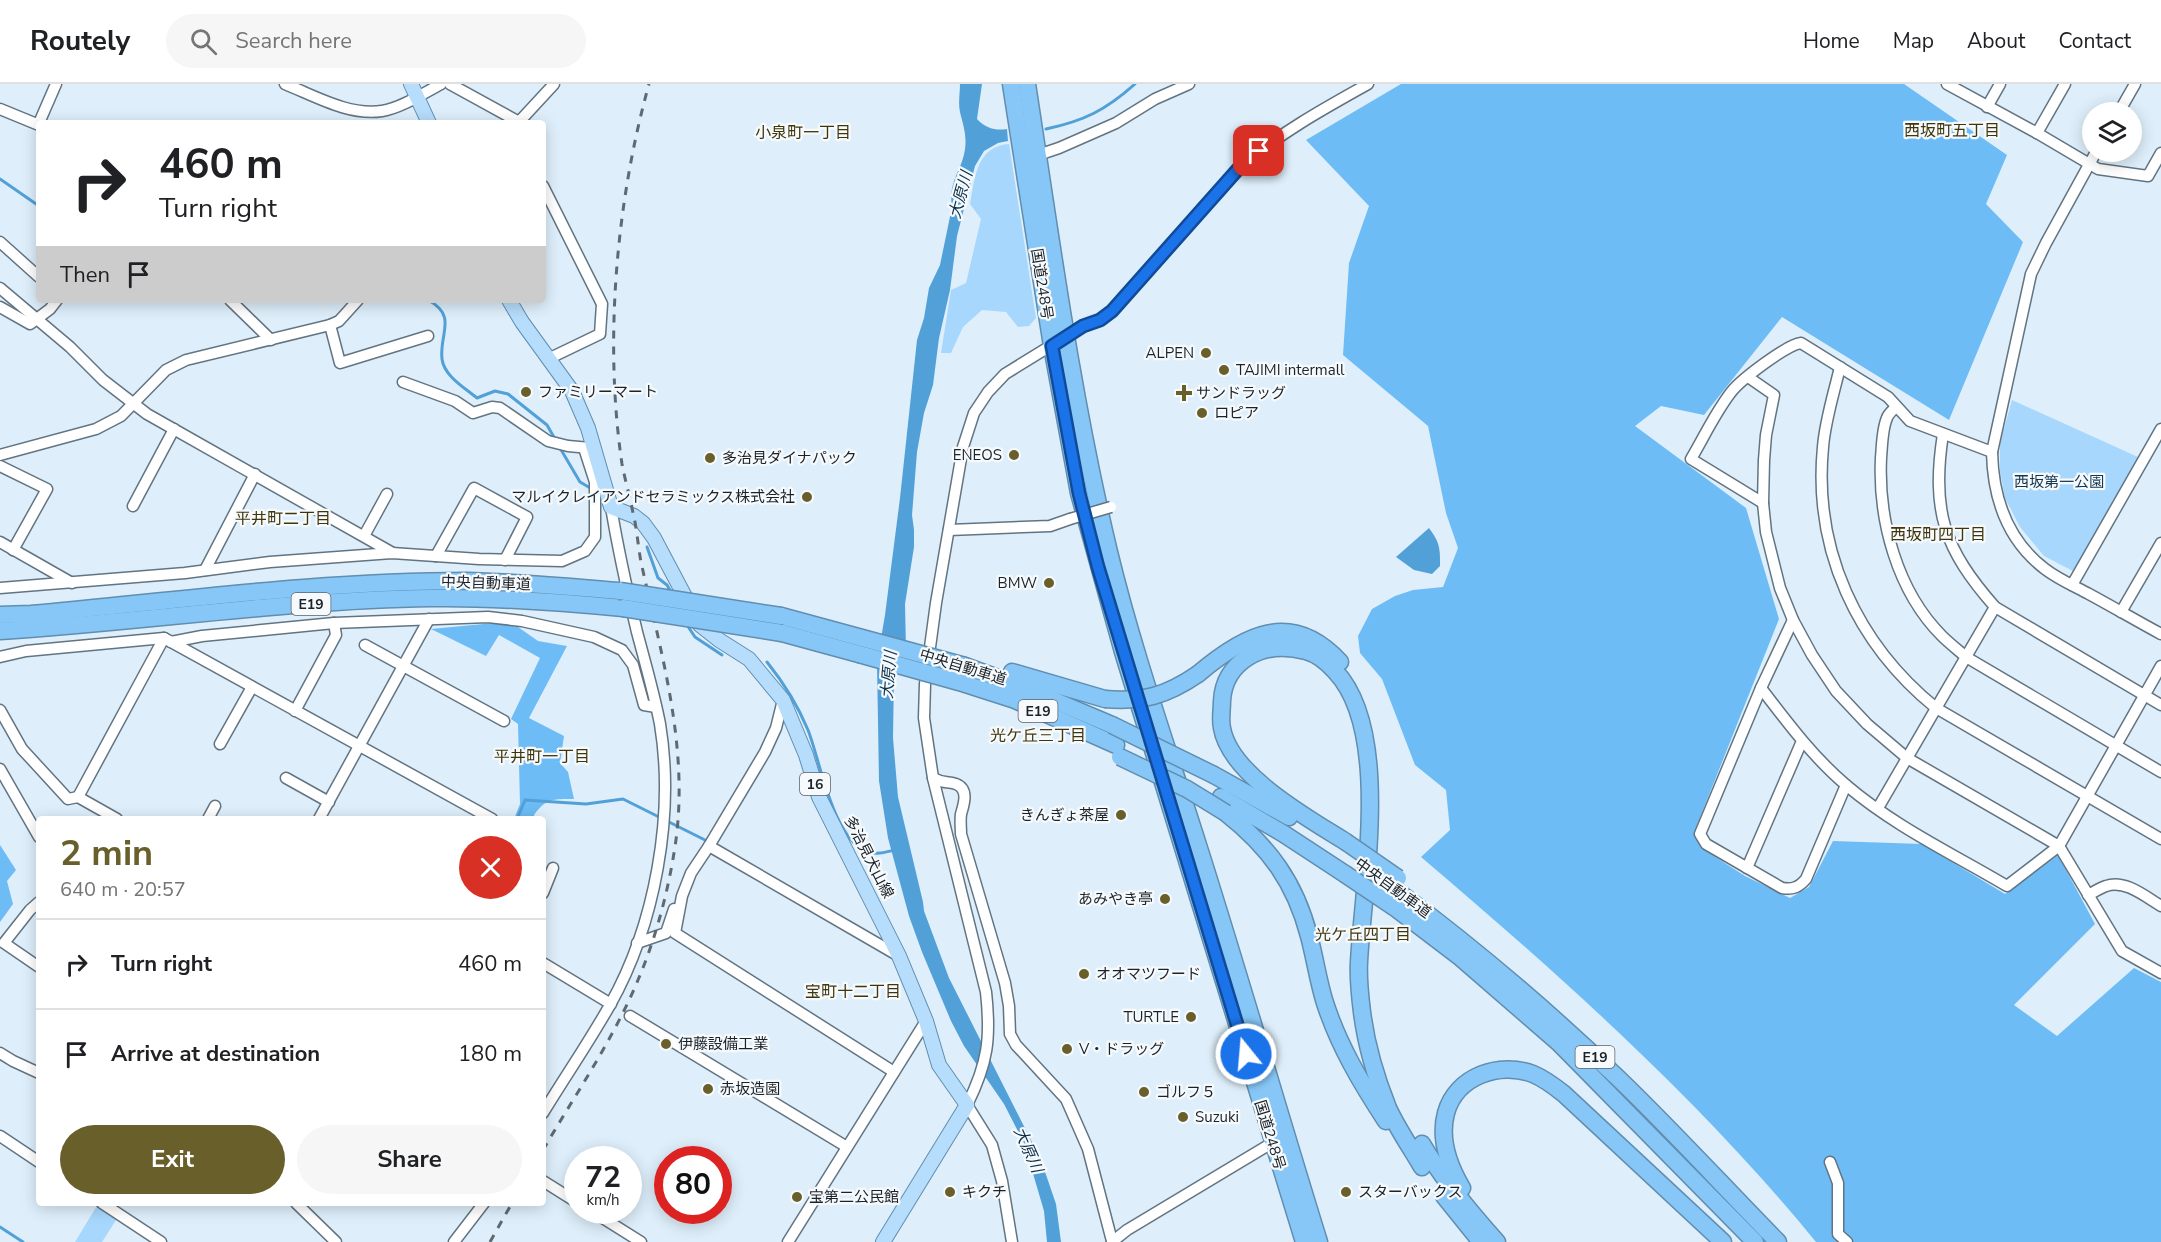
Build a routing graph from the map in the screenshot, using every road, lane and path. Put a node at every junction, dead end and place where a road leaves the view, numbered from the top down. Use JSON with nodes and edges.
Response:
{"nodes":[{"id":1,"x":56,"y":84,"type":"edge"},
{"id":2,"x":285,"y":84,"type":"edge"},
{"id":3,"x":411,"y":84,"type":"edge"},
{"id":4,"x":441,"y":84,"type":"edge"},
{"id":5,"x":450,"y":84,"type":"edge"},
{"id":6,"x":554,"y":84,"type":"edge"},
{"id":7,"x":1011,"y":84,"type":"edge"},
{"id":8,"x":1027,"y":84,"type":"edge"},
{"id":9,"x":1189,"y":84,"type":"edge"},
{"id":10,"x":1368,"y":84,"type":"edge"},
{"id":11,"x":1947,"y":84,"type":"edge"},
{"id":12,"x":2000,"y":84,"type":"edge"},
{"id":13,"x":2065,"y":84,"type":"edge"},
{"id":14,"x":2135,"y":84,"type":"edge"},
{"id":15,"x":418,"y":97,"type":"junction"},
{"id":16,"x":2125,"y":102,"type":"edge"},
{"id":17,"x":1987,"y":107,"type":"junction"},
{"id":18,"x":0,"y":109,"type":"edge"},
{"id":19,"x":41,"y":120,"type":"edge"},
{"id":20,"x":428,"y":120,"type":"edge"},
{"id":21,"x":514,"y":120,"type":"edge"},
{"id":22,"x":520,"y":120,"type":"edge"},
{"id":23,"x":36,"y":123,"type":"edge"},
{"id":24,"x":2037,"y":133,"type":"junction"},
{"id":25,"x":2161,"y":153,"type":"edge"},
{"id":26,"x":1038,"y":155,"type":"junction"},
{"id":27,"x":2089,"y":164,"type":"junction"},
{"id":28,"x":546,"y":192,"type":"edge"},
{"id":29,"x":0,"y":242,"type":"edge"},
{"id":30,"x":36,"y":275,"type":"edge"},
{"id":31,"x":0,"y":288,"type":"edge"},
{"id":32,"x":54,"y":303,"type":"edge"},
{"id":33,"x":233,"y":303,"type":"edge"},
{"id":34,"x":355,"y":303,"type":"edge"},
{"id":35,"x":511,"y":303,"type":"edge"},
{"id":36,"x":0,"y":307,"type":"edge"},
{"id":37,"x":37,"y":320,"type":"junction"},
{"id":38,"x":330,"y":325,"type":"junction"},
{"id":39,"x":428,"y":336,"type":"dead end"},
{"id":40,"x":1067,"y":338,"type":"junction"},
{"id":41,"x":271,"y":340,"type":"junction"},
{"id":42,"x":1052,"y":346,"type":"junction"},
{"id":43,"x":548,"y":359,"type":"junction"},
{"id":44,"x":1840,"y":367,"type":"junction"},
{"id":45,"x":1748,"y":377,"type":"junction"},
{"id":46,"x":403,"y":382,"type":"dead end"},
{"id":47,"x":133,"y":403,"type":"junction"},
{"id":48,"x":1896,"y":407,"type":"junction"},
{"id":49,"x":174,"y":429,"type":"junction"},
{"id":50,"x":2161,"y":429,"type":"edge"},
{"id":51,"x":1943,"y":434,"type":"junction"},
{"id":52,"x":589,"y":448,"type":"junction"},
{"id":53,"x":1992,"y":452,"type":"junction"},
{"id":54,"x":0,"y":454,"type":"edge"},
{"id":55,"x":0,"y":466,"type":"edge"},
{"id":56,"x":255,"y":474,"type":"junction"},
{"id":57,"x":387,"y":494,"type":"dead end"},
{"id":58,"x":1763,"y":503,"type":"junction"},
{"id":59,"x":133,"y":506,"type":"dead end"},
{"id":60,"x":611,"y":507,"type":"junction"},
{"id":61,"x":1111,"y":507,"type":"dead end"},
{"id":62,"x":949,"y":530,"type":"junction"},
{"id":63,"x":364,"y":537,"type":"junction"},
{"id":64,"x":0,"y":542,"type":"edge"},
{"id":65,"x":2161,"y":543,"type":"edge"},
{"id":66,"x":13,"y":550,"type":"junction"},
{"id":67,"x":392,"y":553,"type":"junction"},
{"id":68,"x":436,"y":556,"type":"junction"},
{"id":69,"x":505,"y":560,"type":"junction"},
{"id":70,"x":205,"y":570,"type":"junction"},
{"id":71,"x":72,"y":583,"type":"junction"},
{"id":72,"x":2072,"y":585,"type":"junction"},
{"id":73,"x":0,"y":588,"type":"edge"},
{"id":74,"x":622,"y":599,"type":"junction"},
{"id":75,"x":1995,"y":607,"type":"junction"},
{"id":76,"x":2121,"y":612,"type":"junction"},
{"id":77,"x":0,"y":615,"type":"edge"},
{"id":78,"x":429,"y":619,"type":"junction"},
{"id":79,"x":1793,"y":620,"type":"junction"},
{"id":80,"x":334,"y":623,"type":"junction"},
{"id":81,"x":0,"y":631,"type":"edge"},
{"id":82,"x":2161,"y":634,"type":"edge"},
{"id":83,"x":168,"y":640,"type":"junction"},
{"id":84,"x":863,"y":644,"type":"junction"},
{"id":85,"x":365,"y":645,"type":"dead end"},
{"id":86,"x":0,"y":657,"type":"edge"},
{"id":87,"x":1966,"y":657,"type":"junction"},
{"id":88,"x":403,"y":665,"type":"junction"},
{"id":89,"x":2161,"y":666,"type":"edge"},
{"id":90,"x":963,"y":669,"type":"junction"},
{"id":91,"x":252,"y":687,"type":"junction"},
{"id":92,"x":1761,"y":688,"type":"junction"},
{"id":93,"x":2145,"y":695,"type":"junction"},
{"id":94,"x":783,"y":700,"type":"junction"},
{"id":95,"x":2161,"y":705,"type":"edge"},
{"id":96,"x":656,"y":707,"type":"junction"},
{"id":97,"x":1936,"y":708,"type":"junction"},
{"id":98,"x":0,"y":710,"type":"edge"},
{"id":99,"x":295,"y":711,"type":"junction"},
{"id":100,"x":504,"y":721,"type":"dead end"},
{"id":101,"x":1802,"y":741,"type":"junction"},
{"id":102,"x":220,"y":744,"type":"dead end"},
{"id":103,"x":2116,"y":746,"type":"junction"},
{"id":104,"x":359,"y":747,"type":"junction"},
{"id":105,"x":1907,"y":758,"type":"junction"},
{"id":106,"x":0,"y":769,"type":"edge"},
{"id":107,"x":2161,"y":772,"type":"edge"},
{"id":108,"x":286,"y":778,"type":"dead end"},
{"id":109,"x":933,"y":778,"type":"junction"},
{"id":110,"x":1846,"y":785,"type":"junction"},
{"id":111,"x":2087,"y":796,"type":"junction"},
{"id":112,"x":78,"y":797,"type":"junction"},
{"id":113,"x":329,"y":802,"type":"junction"},
{"id":114,"x":1223,"y":805,"type":"junction"},
{"id":115,"x":215,"y":806,"type":"dead end"},
{"id":116,"x":1878,"y":808,"type":"junction"},
{"id":117,"x":112,"y":816,"type":"edge"},
{"id":118,"x":210,"y":816,"type":"edge"},
{"id":119,"x":321,"y":816,"type":"edge"},
{"id":120,"x":486,"y":816,"type":"edge"},
{"id":121,"x":36,"y":832,"type":"edge"},
{"id":122,"x":2161,"y":839,"type":"edge"},
{"id":123,"x":709,"y":846,"type":"junction"},
{"id":124,"x":2059,"y":846,"type":"junction"},
{"id":125,"x":1346,"y":848,"type":"junction"},
{"id":126,"x":553,"y":868,"type":"dead end"},
{"id":127,"x":1747,"y":868,"type":"junction"},
{"id":128,"x":546,"y":886,"type":"edge"},
{"id":129,"x":2088,"y":895,"type":"junction"},
{"id":130,"x":682,"y":896,"type":"junction"},
{"id":131,"x":36,"y":905,"type":"edge"},
{"id":132,"x":2161,"y":906,"type":"edge"},
{"id":133,"x":637,"y":943,"type":"junction"},
{"id":134,"x":899,"y":956,"type":"junction"},
{"id":135,"x":36,"y":965,"type":"edge"},
{"id":136,"x":546,"y":965,"type":"edge"},
{"id":137,"x":2161,"y":973,"type":"edge"},
{"id":138,"x":611,"y":1004,"type":"junction"},
{"id":139,"x":630,"y":1016,"type":"dead end"},
{"id":140,"x":926,"y":1021,"type":"junction"},
{"id":141,"x":0,"y":1053,"type":"edge"},
{"id":142,"x":36,"y":1071,"type":"edge"},
{"id":143,"x":894,"y":1072,"type":"junction"},
{"id":144,"x":967,"y":1105,"type":"junction"},
{"id":145,"x":546,"y":1108,"type":"edge"},
{"id":146,"x":0,"y":1136,"type":"edge"},
{"id":147,"x":1272,"y":1143,"type":"junction"},
{"id":148,"x":847,"y":1147,"type":"junction"},
{"id":149,"x":36,"y":1160,"type":"edge"},
{"id":150,"x":1830,"y":1162,"type":"dead end"},
{"id":151,"x":1422,"y":1167,"type":"junction"},
{"id":152,"x":546,"y":1183,"type":"edge"},
{"id":153,"x":564,"y":1194,"type":"edge"},
{"id":154,"x":107,"y":1206,"type":"edge"},
{"id":155,"x":299,"y":1206,"type":"edge"},
{"id":156,"x":482,"y":1206,"type":"edge"},
{"id":157,"x":612,"y":1224,"type":"edge"},
{"id":158,"x":1112,"y":1241,"type":"edge"},
{"id":159,"x":161,"y":1242,"type":"edge"},
{"id":160,"x":336,"y":1242,"type":"edge"},
{"id":161,"x":454,"y":1242,"type":"edge"},
{"id":162,"x":641,"y":1242,"type":"edge"},
{"id":163,"x":788,"y":1242,"type":"edge"},
{"id":164,"x":883,"y":1242,"type":"edge"},
{"id":165,"x":1012,"y":1242,"type":"edge"},
{"id":166,"x":1304,"y":1242,"type":"edge"},
{"id":167,"x":1319,"y":1242,"type":"edge"},
{"id":168,"x":1481,"y":1242,"type":"edge"},
{"id":169,"x":1498,"y":1242,"type":"edge"},
{"id":170,"x":1723,"y":1242,"type":"edge"},
{"id":171,"x":1755,"y":1242,"type":"edge"},
{"id":172,"x":1778,"y":1242,"type":"edge"},
{"id":173,"x":1846,"y":1242,"type":"edge"}],
"edges":[{"from":1,"to":19,"type":"street"},
{"from":2,"to":15,"type":"street"},
{"from":3,"to":15,"type":"main road"},
{"from":4,"to":15,"type":"street"},
{"from":5,"to":21,"type":"street"},
{"from":6,"to":22,"type":"street"},
{"from":7,"to":42,"type":"highway","name":"国道248号"},
{"from":8,"to":26,"type":"highway","name":"国道248号"},
{"from":9,"to":26,"type":"street"},
{"from":10,"to":40,"type":"street"},
{"from":11,"to":17,"type":"street"},
{"from":12,"to":17,"type":"street"},
{"from":13,"to":24,"type":"street"},
{"from":14,"to":16,"type":"street"},
{"from":15,"to":20,"type":"main road"},
{"from":17,"to":24,"type":"street"},
{"from":18,"to":23,"type":"street"},
{"from":24,"to":27,"type":"street"},
{"from":25,"to":27,"type":"street"},
{"from":26,"to":40,"type":"highway","name":"国道248号"},
{"from":27,"to":53,"type":"street"},
{"from":28,"to":43,"type":"street"},
{"from":29,"to":30,"type":"street"},
{"from":31,"to":37,"type":"street"},
{"from":32,"to":37,"type":"street"},
{"from":33,"to":41,"type":"street"},
{"from":34,"to":38,"type":"street"},
{"from":35,"to":43,"type":"main road"},
{"from":36,"to":37,"type":"street"},
{"from":37,"to":47,"type":"street"},
{"from":38,"to":39,"type":"street"},
{"from":38,"to":41,"type":"street"},
{"from":40,"to":42,"type":"street"},
{"from":40,"to":167,"type":"highway","name":"国道248号"},
{"from":41,"to":47,"type":"street"},
{"from":42,"to":62,"type":"street"},
{"from":42,"to":147,"type":"highway","name":"国道248号"},
{"from":43,"to":52,"type":"main road"},
{"from":44,"to":45,"type":"street"},
{"from":44,"to":48,"type":"street"},
{"from":44,"to":97,"type":"street"},
{"from":45,"to":58,"type":"street"},
{"from":45,"to":58,"type":"street"},
{"from":46,"to":52,"type":"street"},
{"from":47,"to":49,"type":"street"},
{"from":47,"to":54,"type":"street"},
{"from":48,"to":51,"type":"street"},
{"from":48,"to":87,"type":"street"},
{"from":49,"to":56,"type":"street"},
{"from":49,"to":59,"type":"street"},
{"from":50,"to":72,"type":"street"},
{"from":51,"to":53,"type":"street"},
{"from":51,"to":75,"type":"street"},
{"from":52,"to":60,"type":"main road"},
{"from":52,"to":69,"type":"street"},
{"from":53,"to":72,"type":"street"},
{"from":55,"to":66,"type":"street"},
{"from":56,"to":63,"type":"street"},
{"from":56,"to":70,"type":"street"},
{"from":57,"to":63,"type":"street"},
{"from":58,"to":79,"type":"street"},
{"from":60,"to":94,"type":"main road","name":"多治見犬山線","number":"16"},
{"from":60,"to":96,"type":"street"},
{"from":61,"to":62,"type":"street","bridge":true},
{"from":62,"to":109,"type":"street"},
{"from":63,"to":67,"type":"street"},
{"from":64,"to":66,"type":"street"},
{"from":65,"to":76,"type":"street"},
{"from":66,"to":71,"type":"street"},
{"from":67,"to":68,"type":"street"},
{"from":67,"to":70,"type":"street"},
{"from":68,"to":69,"type":"street"},
{"from":68,"to":69,"type":"street"},
{"from":70,"to":71,"type":"street"},
{"from":71,"to":73,"type":"street"},
{"from":72,"to":76,"type":"street"},
{"from":74,"to":77,"type":"highway","name":"中央自動車道","number":"E19"},
{"from":74,"to":81,"type":"highway","name":"中央自動車道","number":"E19"},
{"from":74,"to":84,"type":"highway","name":"中央自動車道","number":"E19","bridge":true},
{"from":74,"to":84,"type":"highway","name":"中央自動車道","number":"E19","bridge":true},
{"from":75,"to":87,"type":"street"},
{"from":75,"to":93,"type":"street"},
{"from":76,"to":82,"type":"street"},
{"from":78,"to":80,"type":"street"},
{"from":78,"to":88,"type":"street"},
{"from":78,"to":96,"type":"street"},
{"from":79,"to":92,"type":"street"},
{"from":79,"to":105,"type":"street"},
{"from":80,"to":83,"type":"street"},
{"from":80,"to":99,"type":"street"},
{"from":83,"to":86,"type":"street"},
{"from":83,"to":91,"type":"street"},
{"from":83,"to":112,"type":"street"},
{"from":84,"to":90,"type":"highway","bridge":true},
{"from":84,"to":90,"type":"highway","name":"中央自動車道","number":"E19","bridge":true},
{"from":85,"to":88,"type":"street"},
{"from":87,"to":97,"type":"street"},
{"from":87,"to":103,"type":"street"},
{"from":88,"to":100,"type":"street"},
{"from":88,"to":104,"type":"street"},
{"from":89,"to":93,"type":"street"},
{"from":90,"to":114,"type":"highway","name":"中央自動車道","number":"E19","bridge":true},
{"from":90,"to":125,"type":"highway","name":"中央自動車道","number":"E19","bridge":true},
{"from":90,"to":169,"type":"highway","bridge":true},
{"from":91,"to":99,"type":"street"},
{"from":91,"to":102,"type":"street"},
{"from":92,"to":101,"type":"street"},
{"from":92,"to":127,"type":"street"},
{"from":93,"to":95,"type":"street"},
{"from":93,"to":103,"type":"street"},
{"from":94,"to":123,"type":"street"},
{"from":94,"to":134,"type":"main road","name":"多治見犬山線","number":"16"},
{"from":96,"to":133,"type":"street"},
{"from":97,"to":105,"type":"street"},
{"from":97,"to":111,"type":"street"},
{"from":98,"to":112,"type":"street"},
{"from":99,"to":104,"type":"street"},
{"from":101,"to":110,"type":"street"},
{"from":101,"to":127,"type":"street"},
{"from":103,"to":107,"type":"street"},
{"from":103,"to":111,"type":"street"},
{"from":104,"to":113,"type":"street"},
{"from":104,"to":120,"type":"street"},
{"from":105,"to":116,"type":"street"},
{"from":105,"to":124,"type":"street"},
{"from":106,"to":121,"type":"street"},
{"from":108,"to":113,"type":"street"},
{"from":109,"to":144,"type":"street"},
{"from":109,"to":158,"type":"street"},
{"from":110,"to":116,"type":"street"},
{"from":110,"to":127,"type":"street"},
{"from":111,"to":122,"type":"street"},
{"from":111,"to":124,"type":"street"},
{"from":112,"to":117,"type":"street"},
{"from":113,"to":119,"type":"street"},
{"from":114,"to":151,"type":"highway"},
{"from":114,"to":171,"type":"highway","name":"中央自動車道","number":"E19","bridge":true},
{"from":115,"to":118,"type":"street"},
{"from":116,"to":124,"type":"street"},
{"from":123,"to":130,"type":"street"},
{"from":123,"to":134,"type":"street"},
{"from":124,"to":129,"type":"street"},
{"from":125,"to":151,"type":"highway"},
{"from":125,"to":172,"type":"highway","name":"中央自動車道","number":"E19"},
{"from":126,"to":128,"type":"street"},
{"from":129,"to":132,"type":"street"},
{"from":129,"to":137,"type":"street"},
{"from":130,"to":133,"type":"street"},
{"from":130,"to":143,"type":"street"},
{"from":131,"to":135,"type":"street"},
{"from":133,"to":138,"type":"street"},
{"from":134,"to":140,"type":"main road","name":"多治見犬山線","number":"16"},
{"from":136,"to":138,"type":"street"},
{"from":138,"to":145,"type":"street"},
{"from":139,"to":148,"type":"street"},
{"from":140,"to":143,"type":"street"},
{"from":140,"to":144,"type":"main road","name":"多治見犬山線","number":"16"},
{"from":141,"to":142,"type":"street"},
{"from":143,"to":148,"type":"street"},
{"from":144,"to":164,"type":"main road"},
{"from":144,"to":165,"type":"street"},
{"from":146,"to":149,"type":"street"},
{"from":147,"to":158,"type":"street"},
{"from":147,"to":166,"type":"highway","name":"国道248号"},
{"from":148,"to":163,"type":"street"},
{"from":150,"to":173,"type":"street"},
{"from":151,"to":168,"type":"highway"},
{"from":152,"to":153,"type":"street"},
{"from":154,"to":159,"type":"street"},
{"from":155,"to":160,"type":"street"},
{"from":156,"to":161,"type":"street"},
{"from":157,"to":162,"type":"street"},
{"from":169,"to":170,"type":"highway"}]}
